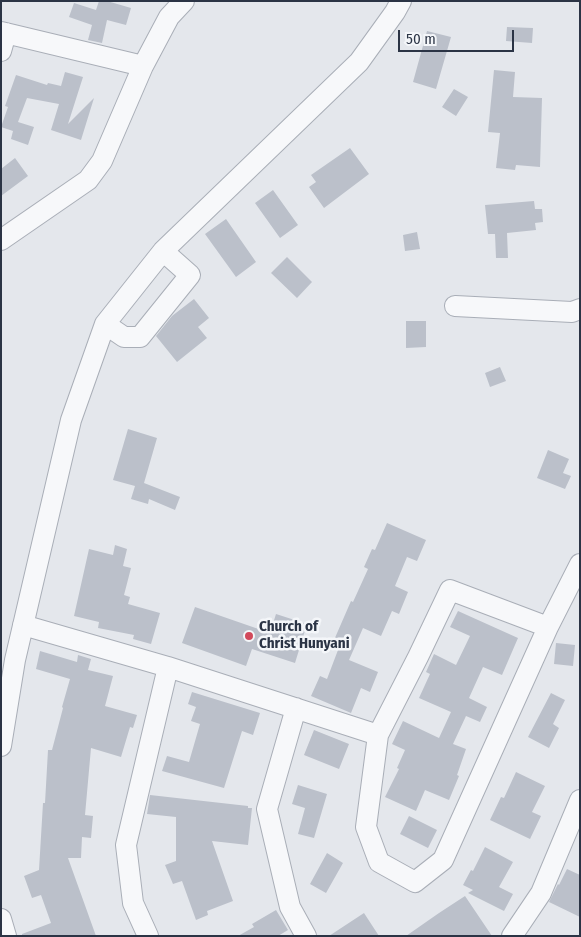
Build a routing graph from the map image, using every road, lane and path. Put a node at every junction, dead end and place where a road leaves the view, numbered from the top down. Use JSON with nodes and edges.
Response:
{"nodes":[{"id":1,"x":184,"y":1,"type":"edge"},
{"id":2,"x":400,"y":1,"type":"edge"},
{"id":3,"x":3,"y":39,"type":"edge"},
{"id":4,"x":143,"y":66,"type":"junction"},
{"id":5,"x":1,"y":240,"type":"edge"},
{"id":6,"x":163,"y":251,"type":"junction"},
{"id":7,"x":455,"y":306,"type":"dead end"},
{"id":8,"x":580,"y":309,"type":"edge"},
{"id":9,"x":104,"y":324,"type":"junction"},
{"id":10,"x":580,"y":564,"type":"edge"},
{"id":11,"x":23,"y":626,"type":"junction"},
{"id":12,"x":548,"y":627,"type":"junction"},
{"id":13,"x":8,"y":658,"type":"edge"},
{"id":14,"x":168,"y":667,"type":"junction"},
{"id":15,"x":296,"y":708,"type":"junction"},
{"id":16,"x":378,"y":735,"type":"junction"},
{"id":17,"x":1,"y":746,"type":"edge"},
{"id":18,"x":580,"y":800,"type":"edge"},
{"id":19,"x":1,"y":919,"type":"edge"},
{"id":20,"x":6,"y":936,"type":"edge"},
{"id":21,"x":148,"y":936,"type":"edge"},
{"id":22,"x":306,"y":936,"type":"edge"},
{"id":23,"x":512,"y":936,"type":"edge"}],
"edges":[{"from":1,"to":4,"type":"street"},
{"from":2,"to":6,"type":"street"},
{"from":3,"to":4,"type":"street"},
{"from":4,"to":5,"type":"street"},
{"from":6,"to":9,"type":"street"},
{"from":6,"to":9,"type":"street"},
{"from":7,"to":8,"type":"street"},
{"from":9,"to":11,"type":"street"},
{"from":10,"to":12,"type":"street"},
{"from":11,"to":13,"type":"street"},
{"from":11,"to":14,"type":"street"},
{"from":12,"to":16,"type":"street"},
{"from":12,"to":16,"type":"street"},
{"from":13,"to":17,"type":"street"},
{"from":14,"to":15,"type":"street"},
{"from":14,"to":21,"type":"street"},
{"from":15,"to":16,"type":"street"},
{"from":15,"to":22,"type":"street"},
{"from":18,"to":23,"type":"street"},
{"from":19,"to":20,"type":"street"}]}
